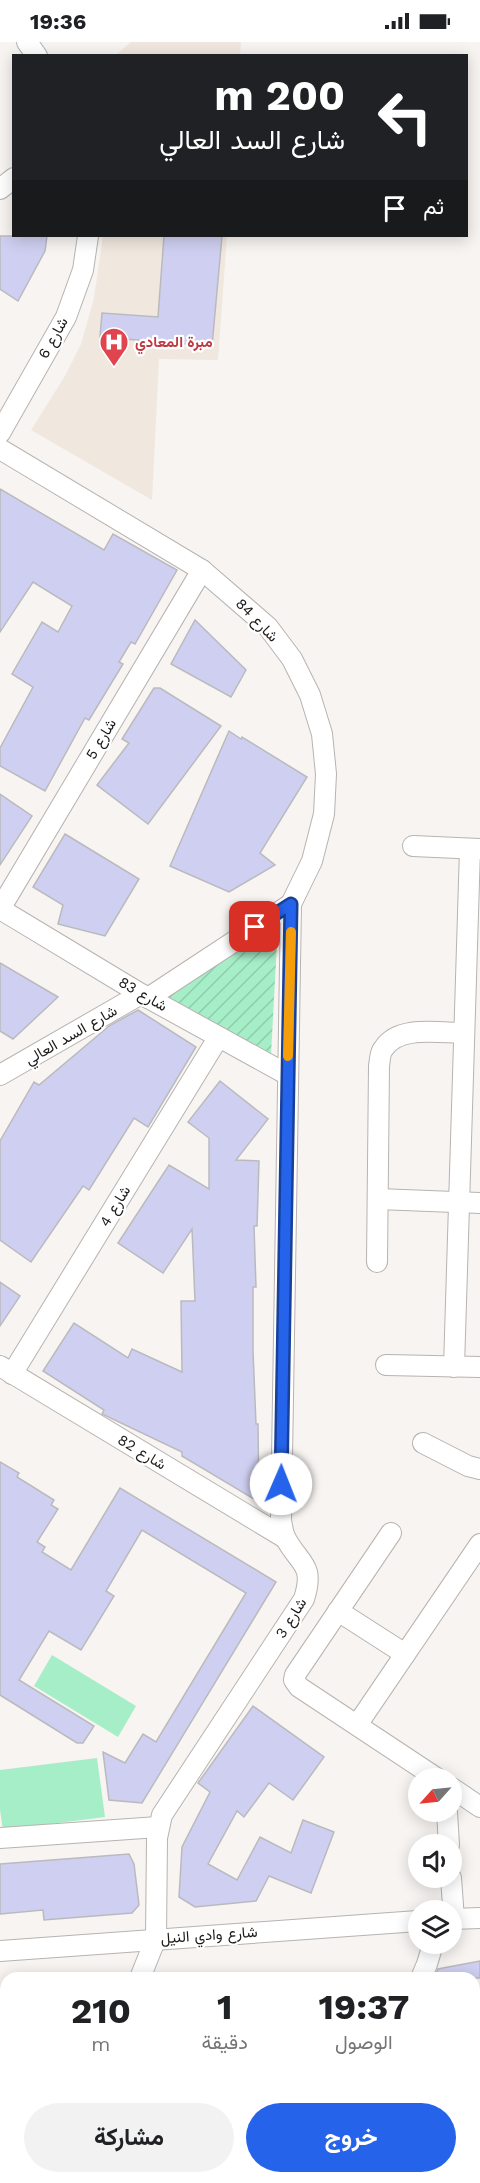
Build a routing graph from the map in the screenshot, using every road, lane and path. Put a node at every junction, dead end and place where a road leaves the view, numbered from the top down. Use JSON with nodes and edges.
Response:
{"nodes":[{"id":1,"x":12,"y":180,"type":"edge"},
{"id":2,"x":0,"y":189,"type":"edge"},
{"id":3,"x":88,"y":237,"type":"edge"},
{"id":4,"x":0,"y":433,"type":"edge"},
{"id":5,"x":0,"y":449,"type":"edge"},
{"id":6,"x":202,"y":570,"type":"junction"},
{"id":7,"x":413,"y":846,"type":"dead end"},
{"id":8,"x":475,"y":849,"type":"edge"},
{"id":9,"x":291,"y":904,"type":"junction"},
{"id":10,"x":1,"y":912,"type":"edge"},
{"id":11,"x":144,"y":996,"type":"junction"},
{"id":12,"x":464,"y":1033,"type":"junction"},
{"id":13,"x":218,"y":1038,"type":"junction"},
{"id":14,"x":0,"y":1075,"type":"edge"},
{"id":15,"x":288,"y":1076,"type":"junction"},
{"id":16,"x":378,"y":1199,"type":"junction"},
{"id":17,"x":459,"y":1202,"type":"junction"},
{"id":18,"x":480,"y":1203,"type":"edge"},
{"id":19,"x":377,"y":1262,"type":"dead end"},
{"id":20,"x":386,"y":1365,"type":"dead end"},
{"id":21,"x":454,"y":1367,"type":"junction"},
{"id":22,"x":480,"y":1367,"type":"edge"},
{"id":23,"x":6,"y":1370,"type":"edge"},
{"id":24,"x":423,"y":1443,"type":"dead end"},
{"id":25,"x":480,"y":1469,"type":"edge"},
{"id":26,"x":391,"y":1533,"type":"dead end"},
{"id":27,"x":285,"y":1538,"type":"junction"},
{"id":28,"x":480,"y":1544,"type":"edge"},
{"id":29,"x":338,"y":1611,"type":"junction"},
{"id":30,"x":405,"y":1654,"type":"junction"},
{"id":31,"x":357,"y":1725,"type":"junction"},
{"id":32,"x":422,"y":1768,"type":"edge"},
{"id":33,"x":462,"y":1795,"type":"edge"},
{"id":34,"x":480,"y":1807,"type":"edge"},
{"id":35,"x":158,"y":1827,"type":"junction"},
{"id":36,"x":0,"y":1838,"type":"edge"},
{"id":37,"x":480,"y":1918,"type":"edge"},
{"id":38,"x":462,"y":1919,"type":"edge"},
{"id":39,"x":408,"y":1922,"type":"edge"},
{"id":40,"x":156,"y":1938,"type":"junction"},
{"id":41,"x":0,"y":1951,"type":"edge"},
{"id":42,"x":430,"y":1954,"type":"edge"},
{"id":43,"x":142,"y":1972,"type":"edge"},
{"id":44,"x":424,"y":1972,"type":"edge"}],
"edges":[{"from":1,"to":2,"type":"street"},
{"from":3,"to":4,"type":"street","name":"شارع 6"},
{"from":5,"to":6,"type":"street","name":"شارع 84"},
{"from":6,"to":9,"type":"street","name":"شارع 84"},
{"from":6,"to":10,"type":"street","name":"شارع 5"},
{"from":7,"to":8,"type":"street"},
{"from":8,"to":12,"type":"street"},
{"from":9,"to":11,"type":"street","name":"شارع السد العالي"},
{"from":9,"to":15,"type":"street"},
{"from":10,"to":11,"type":"street","name":"شارع 83"},
{"from":11,"to":13,"type":"street","name":"شارع 83"},
{"from":11,"to":14,"type":"street","name":"شارع السد العالي"},
{"from":12,"to":16,"type":"street"},
{"from":12,"to":17,"type":"street"},
{"from":13,"to":15,"type":"street","name":"شارع 83"},
{"from":13,"to":23,"type":"street","name":"شارع 4"},
{"from":15,"to":27,"type":"street"},
{"from":16,"to":17,"type":"street"},
{"from":16,"to":19,"type":"street"},
{"from":17,"to":18,"type":"street"},
{"from":17,"to":21,"type":"street"},
{"from":20,"to":21,"type":"street"},
{"from":21,"to":22,"type":"street"},
{"from":23,"to":27,"type":"street","name":"شارع 82"},
{"from":24,"to":25,"type":"street"},
{"from":26,"to":29,"type":"street"},
{"from":27,"to":35,"type":"street","name":"شارع 3"},
{"from":28,"to":30,"type":"street"},
{"from":29,"to":30,"type":"street"},
{"from":29,"to":31,"type":"street"},
{"from":30,"to":31,"type":"street"},
{"from":31,"to":32,"type":"street"},
{"from":33,"to":34,"type":"street"},
{"from":35,"to":36,"type":"street"},
{"from":35,"to":40,"type":"street","name":"شارع 3"},
{"from":37,"to":38,"type":"street"},
{"from":39,"to":40,"type":"street","name":"شارع وادي النيل"},
{"from":40,"to":41,"type":"street","name":"شارع وادي النيل"},
{"from":40,"to":43,"type":"street","name":"شارع 3"},
{"from":42,"to":44,"type":"street"}]}
